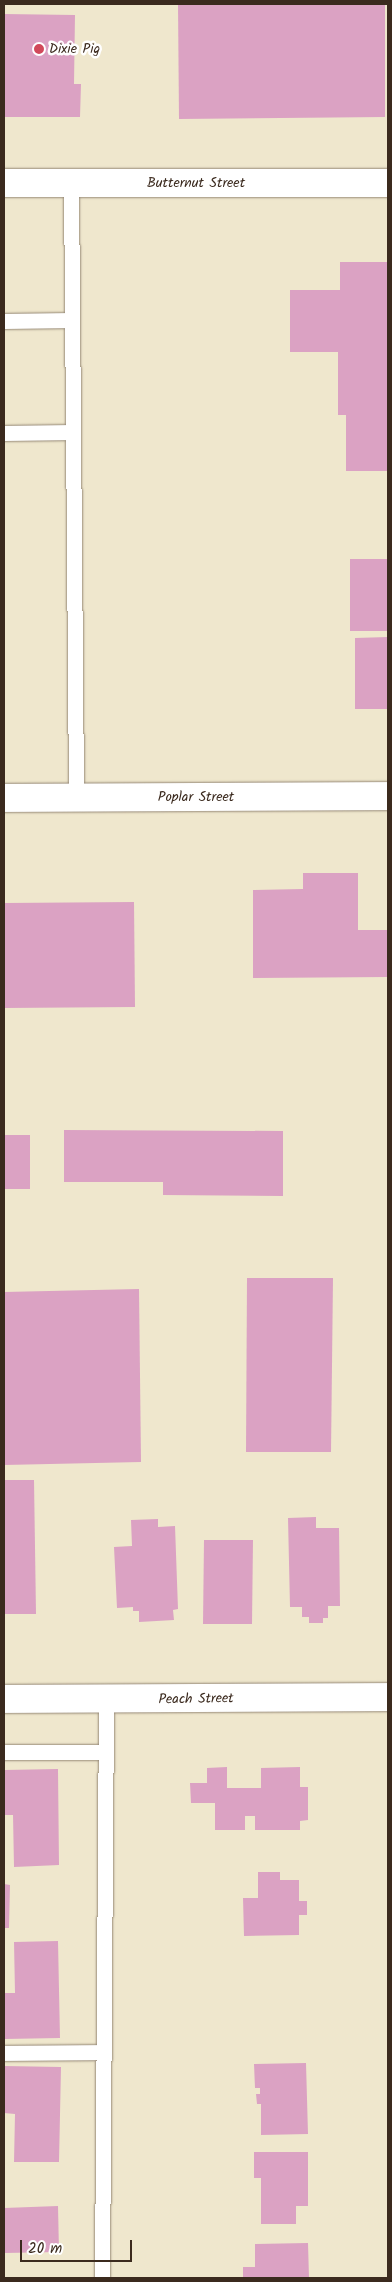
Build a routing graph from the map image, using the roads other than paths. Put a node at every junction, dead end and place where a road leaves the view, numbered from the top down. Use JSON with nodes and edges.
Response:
{"nodes":[{"id":1,"x":4,"y":182,"type":"edge"},
{"id":2,"x":71,"y":183,"type":"junction"},
{"id":3,"x":388,"y":183,"type":"edge"},
{"id":4,"x":72,"y":320,"type":"junction"},
{"id":5,"x":4,"y":321,"type":"edge"},
{"id":6,"x":72,"y":432,"type":"junction"},
{"id":7,"x":4,"y":433,"type":"edge"},
{"id":8,"x":388,"y":796,"type":"edge"},
{"id":9,"x":4,"y":798,"type":"edge"},
{"id":10,"x":76,"y":798,"type":"junction"},
{"id":11,"x":388,"y":1697,"type":"edge"},
{"id":12,"x":4,"y":1699,"type":"edge"},
{"id":13,"x":106,"y":1700,"type":"junction"},
{"id":14,"x":4,"y":1752,"type":"edge"},
{"id":15,"x":105,"y":1752,"type":"junction"},
{"id":16,"x":102,"y":2052,"type":"junction"},
{"id":17,"x":4,"y":2053,"type":"edge"},
{"id":18,"x":102,"y":2278,"type":"edge"}],
"edges":[{"from":1,"to":2,"type":"street","name":"Butternut Street"},
{"from":2,"to":3,"type":"street","name":"Butternut Street"},
{"from":2,"to":4,"type":"lane"},
{"from":4,"to":5,"type":"lane"},
{"from":4,"to":6,"type":"lane"},
{"from":6,"to":7,"type":"lane"},
{"from":6,"to":10,"type":"lane"},
{"from":8,"to":10,"type":"street","name":"Poplar Street"},
{"from":9,"to":10,"type":"street","name":"Poplar Street"},
{"from":11,"to":13,"type":"street","name":"Peach Street"},
{"from":12,"to":13,"type":"street","name":"Peach Street"},
{"from":13,"to":15,"type":"lane"},
{"from":14,"to":15,"type":"lane"},
{"from":15,"to":16,"type":"lane"},
{"from":16,"to":17,"type":"lane"},
{"from":16,"to":18,"type":"lane"}]}
